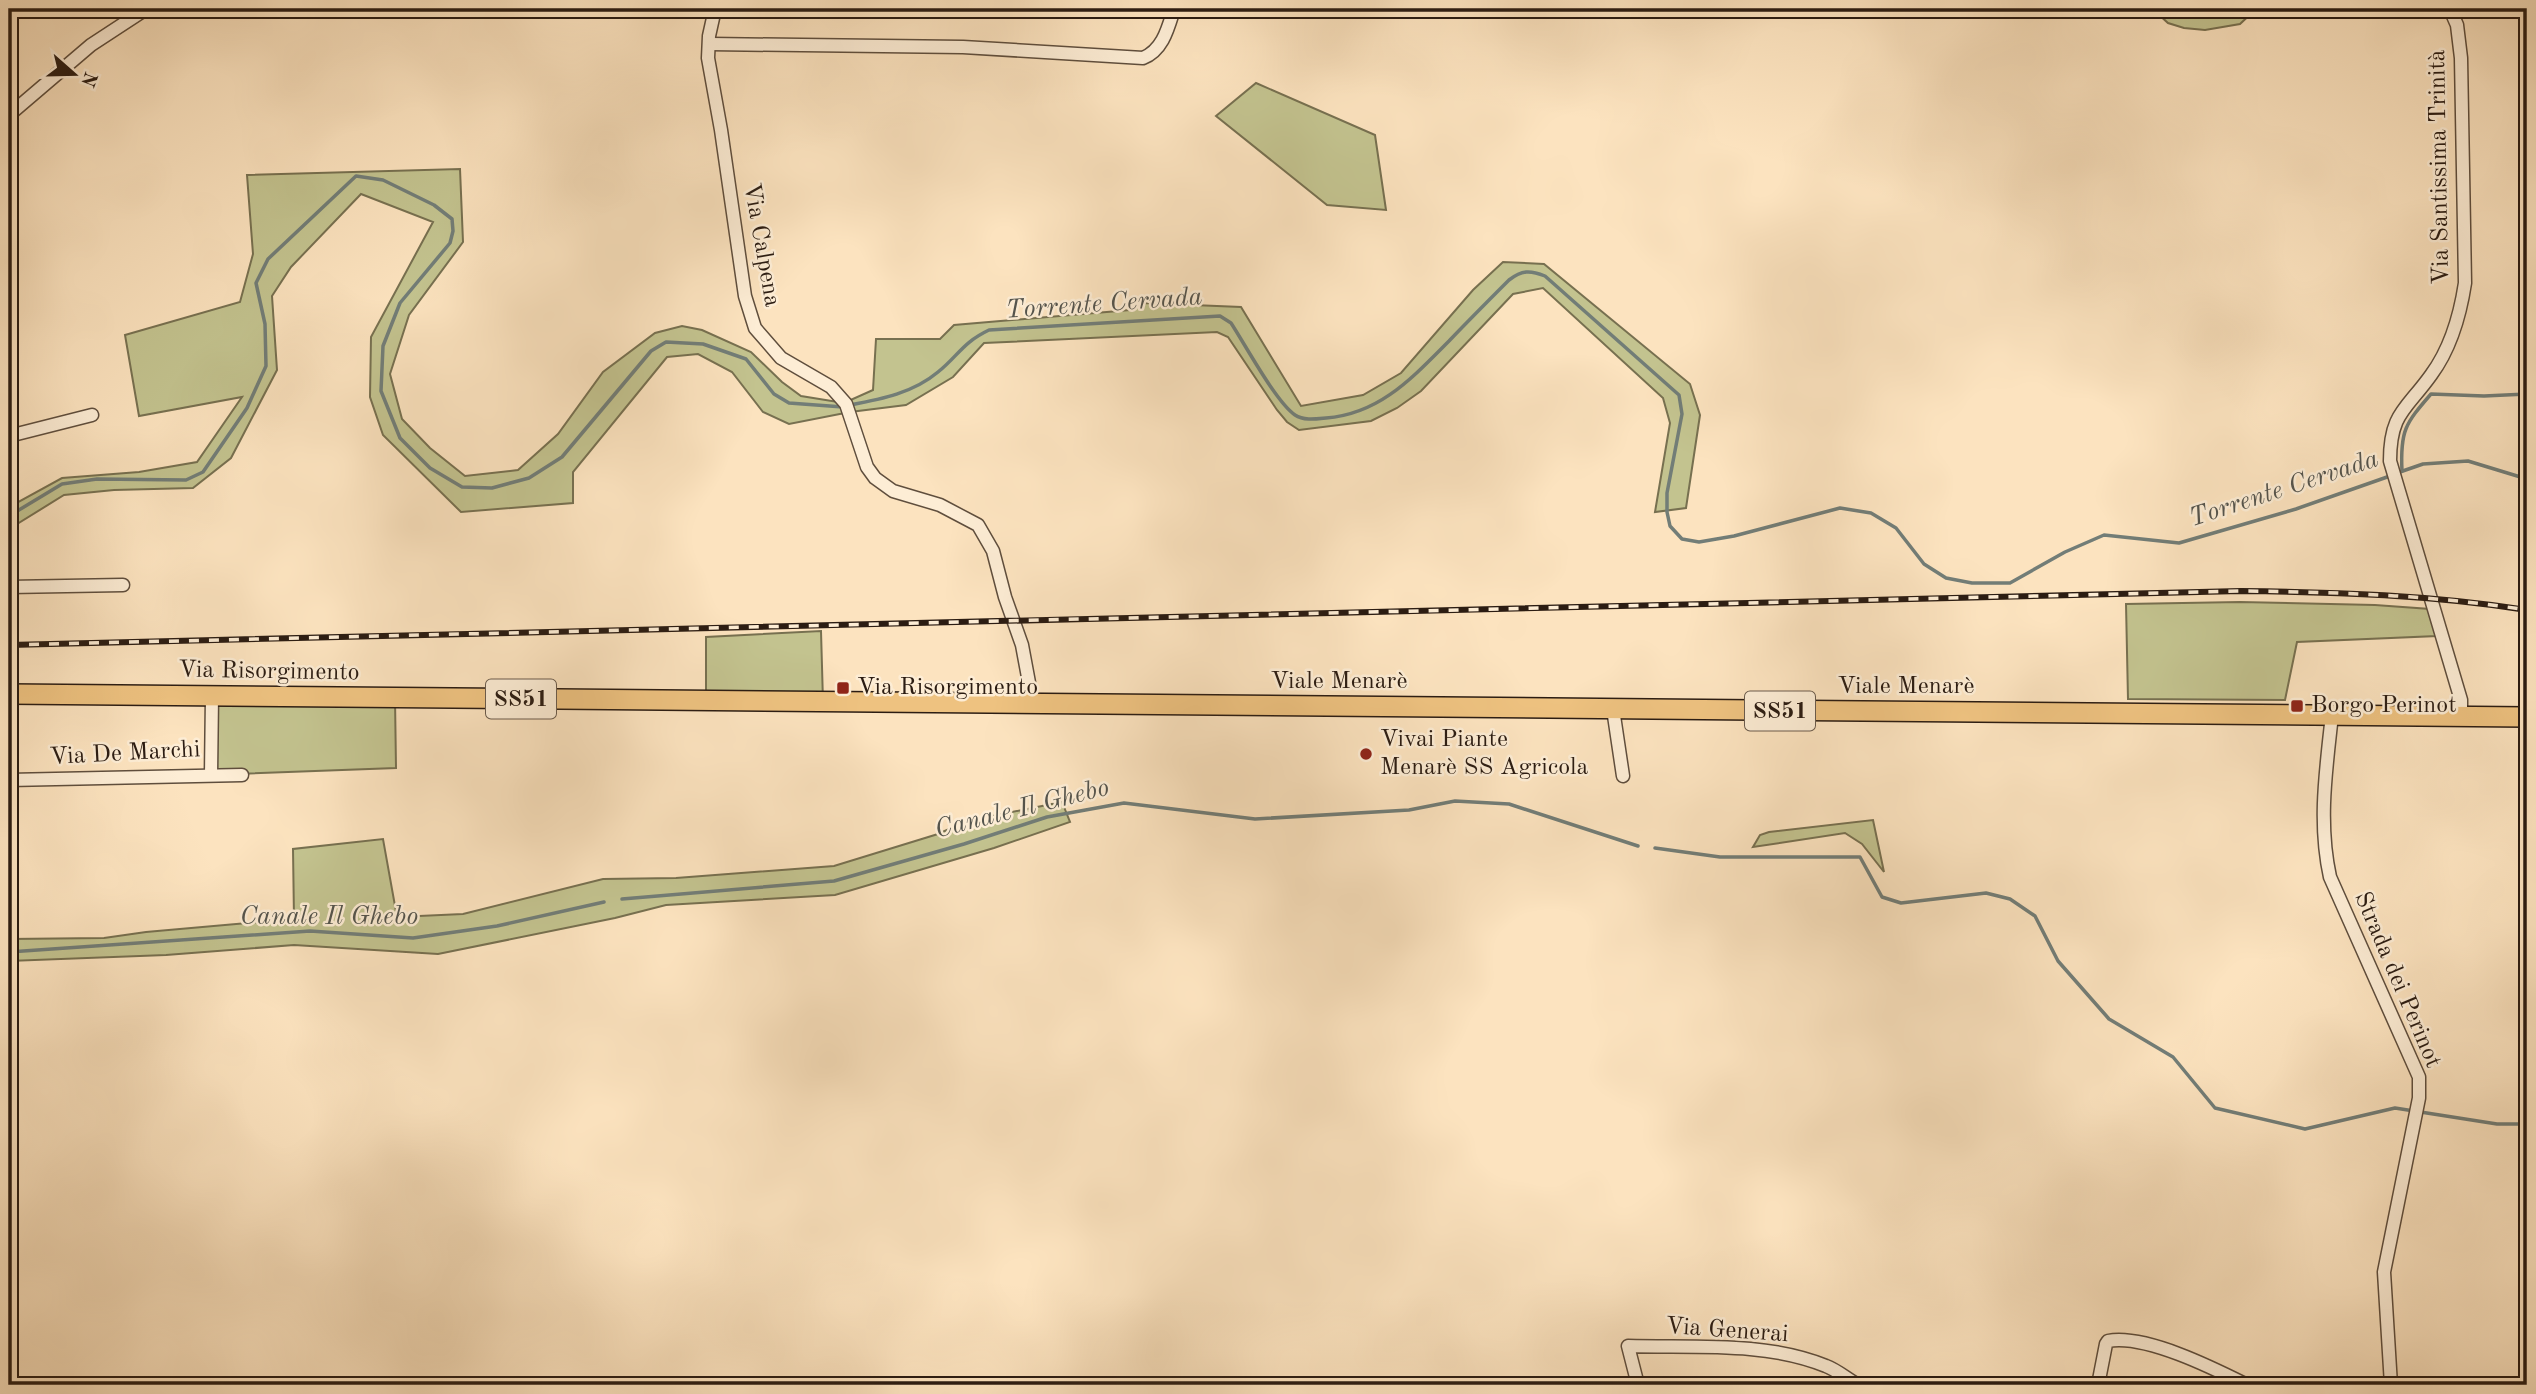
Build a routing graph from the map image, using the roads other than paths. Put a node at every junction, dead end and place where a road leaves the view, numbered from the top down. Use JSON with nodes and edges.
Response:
{"nodes":[{"id":1,"x":146,"y":9,"type":"edge"},
{"id":2,"x":715,"y":9,"type":"edge"},
{"id":3,"x":1174,"y":9,"type":"edge"},
{"id":4,"x":2449,"y":9,"type":"edge"},
{"id":5,"x":710,"y":44,"type":"junction"},
{"id":6,"x":9,"y":115,"type":"edge"},
{"id":7,"x":92,"y":415,"type":"dead end"},
{"id":8,"x":9,"y":436,"type":"edge"},
{"id":9,"x":123,"y":585,"type":"dead end"},
{"id":10,"x":9,"y":587,"type":"edge"},
{"id":11,"x":9,"y":694,"type":"edge"},
{"id":12,"x":212,"y":696,"type":"junction"},
{"id":13,"x":1033,"y":704,"type":"junction"},
{"id":14,"x":1613,"y":709,"type":"junction"},
{"id":15,"x":2332,"y":715,"type":"junction"},
{"id":16,"x":2461,"y":716,"type":"junction"},
{"id":17,"x":2527,"y":717,"type":"edge"},
{"id":18,"x":211,"y":775,"type":"junction"},
{"id":19,"x":242,"y":775,"type":"dead end"},
{"id":20,"x":1623,"y":776,"type":"dead end"},
{"id":21,"x":9,"y":780,"type":"edge"},
{"id":22,"x":1638,"y":1385,"type":"edge"},
{"id":23,"x":1858,"y":1385,"type":"edge"},
{"id":24,"x":2098,"y":1385,"type":"edge"},
{"id":25,"x":2247,"y":1385,"type":"edge"},
{"id":26,"x":2391,"y":1385,"type":"edge"}],
"edges":[{"from":1,"to":6,"type":"street"},
{"from":2,"to":5,"type":"street","name":"Via Calpena"},
{"from":3,"to":5,"type":"street"},
{"from":4,"to":16,"type":"street","name":"Via Santissima Trinità"},
{"from":5,"to":13,"type":"street","name":"Via Calpena"},
{"from":7,"to":8,"type":"street"},
{"from":9,"to":10,"type":"street"},
{"from":11,"to":12,"type":"main road","name":"Via Risorgimento","number":"SS51"},
{"from":12,"to":13,"type":"main road","name":"Via Risorgimento","number":"SS51"},
{"from":12,"to":18,"type":"street","name":"Via De Marchi"},
{"from":13,"to":14,"type":"main road","name":"Viale Menarè","number":"SS51"},
{"from":14,"to":15,"type":"main road","name":"Viale Menarè","number":"SS51"},
{"from":14,"to":20,"type":"street"},
{"from":15,"to":16,"type":"main road","name":"Viale Menarè","number":"SS51"},
{"from":15,"to":26,"type":"street","name":"Strada dei Perinot"},
{"from":16,"to":17,"type":"main road","name":"Viale Menarè","number":"SS51"},
{"from":18,"to":19,"type":"street"},
{"from":18,"to":21,"type":"street","name":"Via De Marchi"},
{"from":22,"to":23,"type":"street","name":"Via Generai"},
{"from":24,"to":25,"type":"street"}]}
